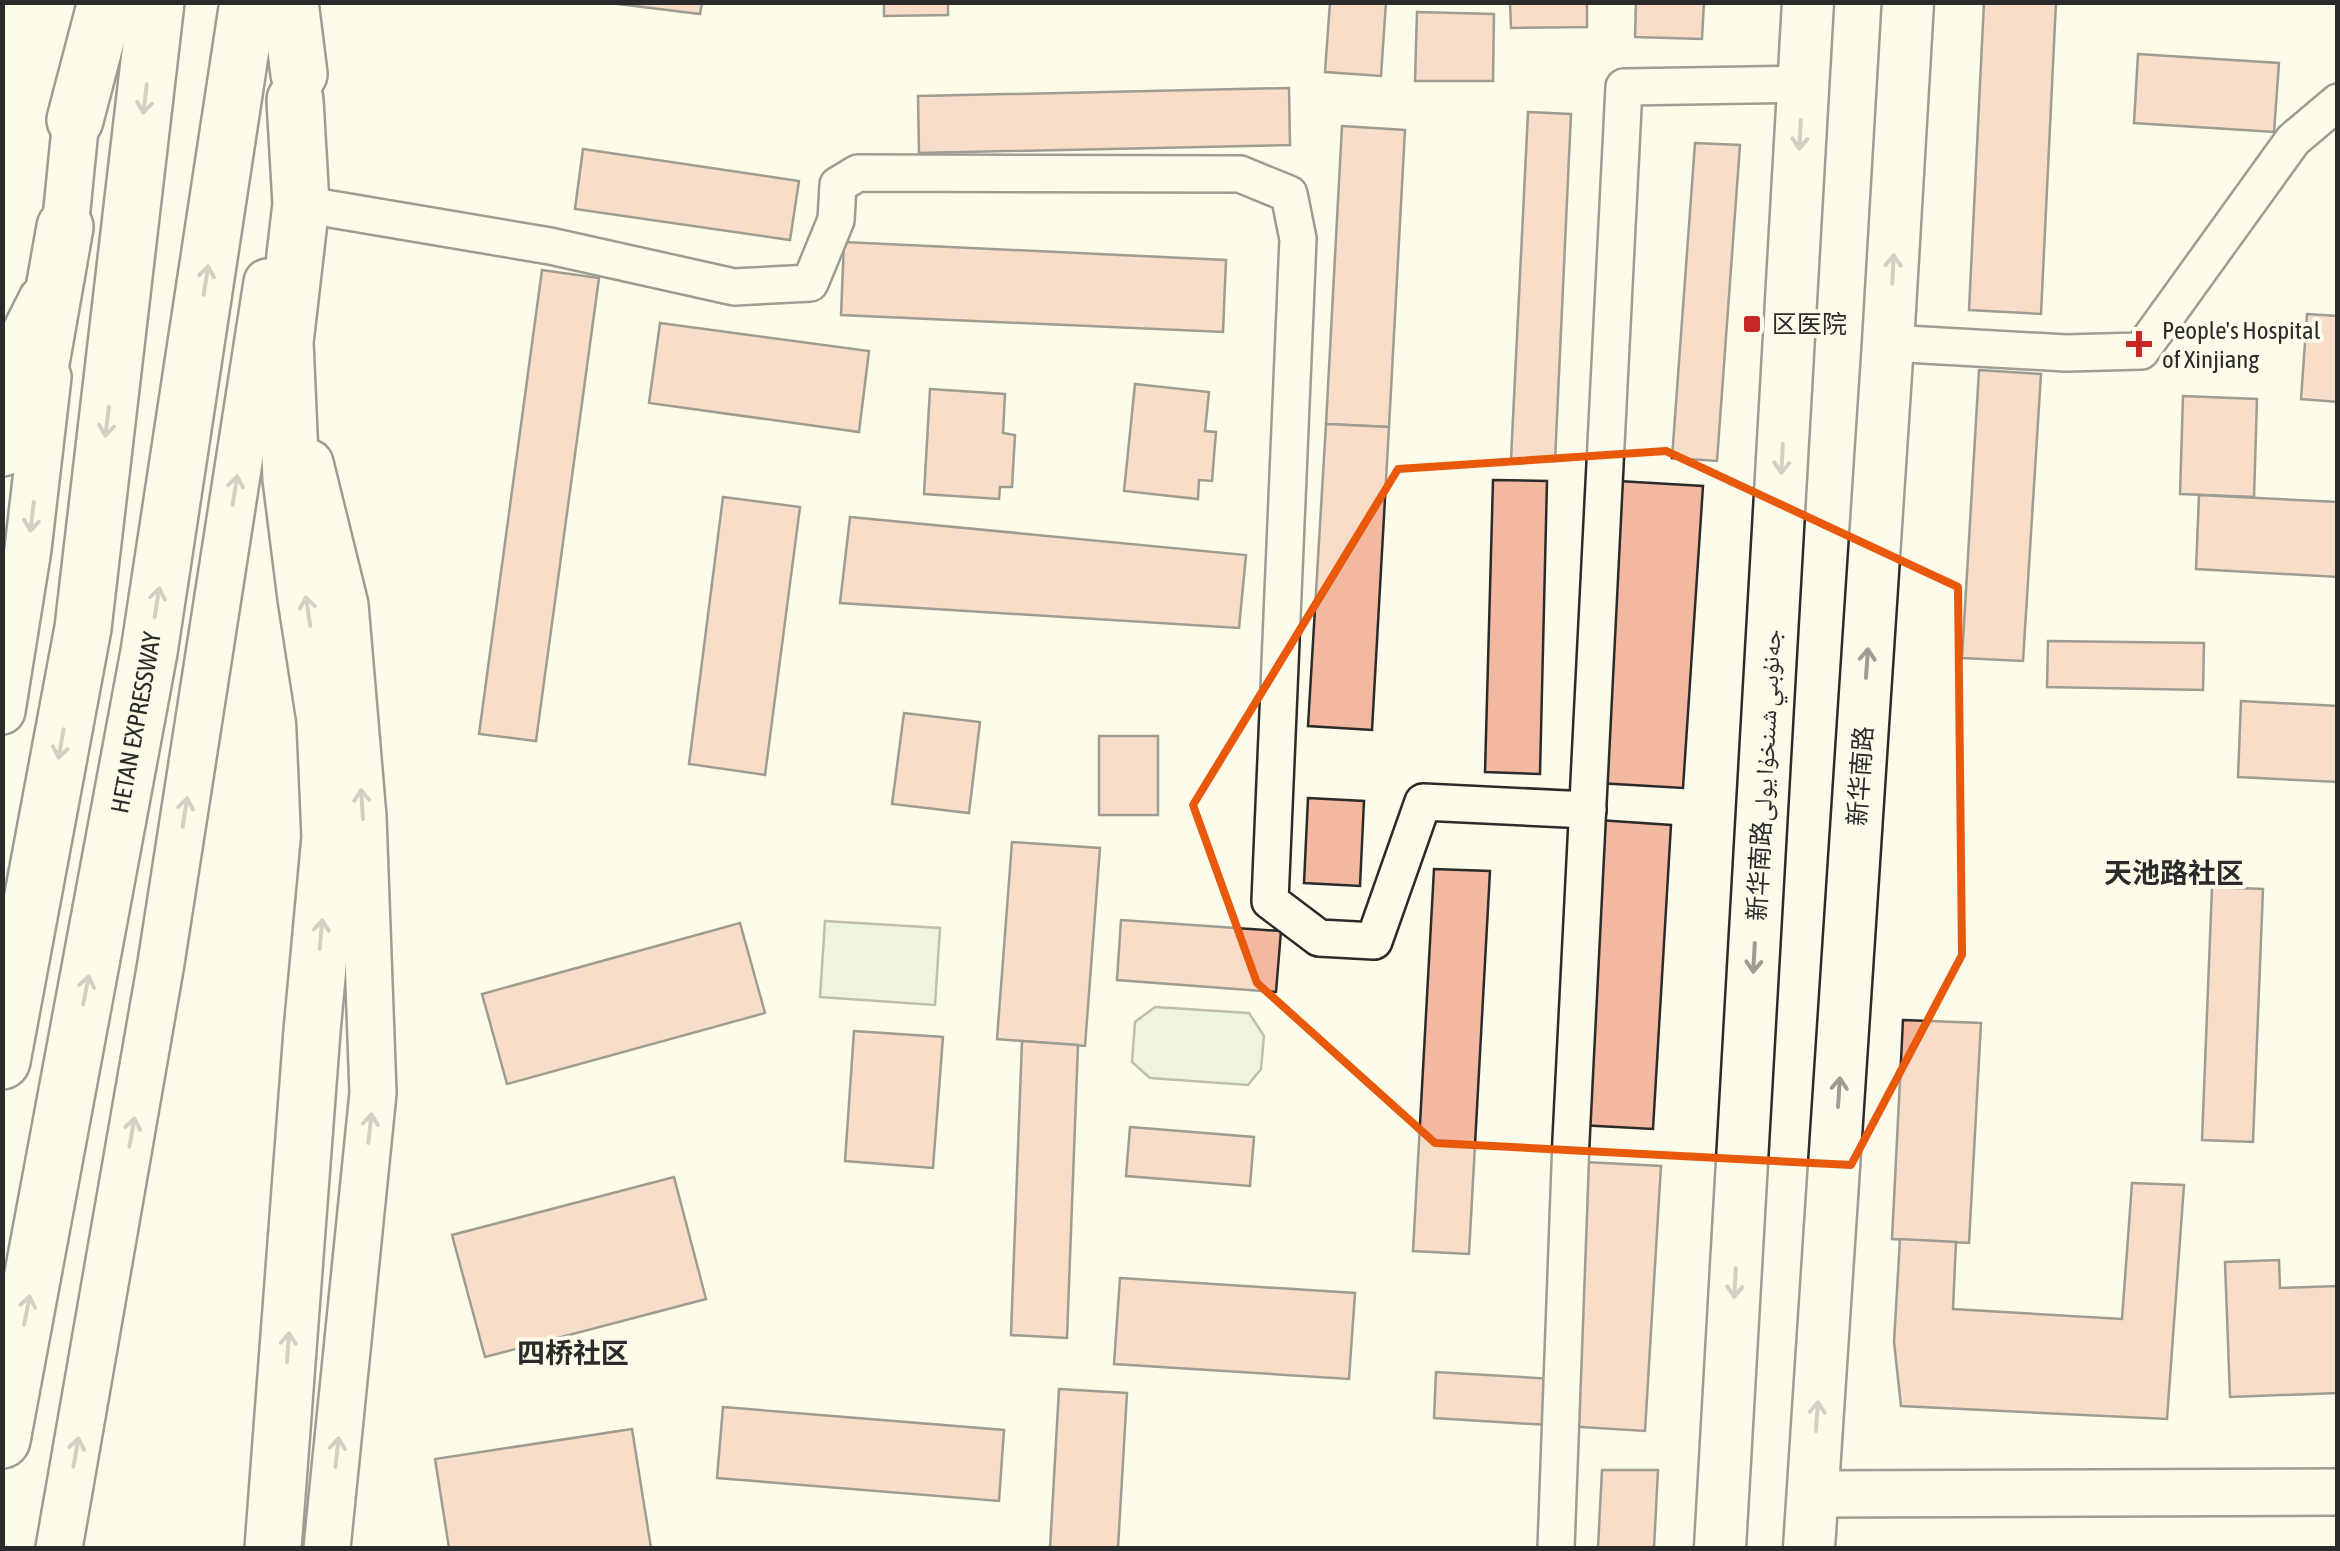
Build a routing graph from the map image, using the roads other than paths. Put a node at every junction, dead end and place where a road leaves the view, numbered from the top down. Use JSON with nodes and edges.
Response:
{"nodes":[{"id":1,"x":90,"y":2,"type":"edge"},
{"id":2,"x":106,"y":2,"type":"edge"},
{"id":3,"x":156,"y":2,"type":"edge"},
{"id":4,"x":248,"y":2,"type":"edge"},
{"id":5,"x":290,"y":2,"type":"edge"},
{"id":6,"x":309,"y":2,"type":"edge"},
{"id":7,"x":1808,"y":2,"type":"edge"},
{"id":8,"x":1908,"y":2,"type":"edge"},
{"id":9,"x":1803,"y":84,"type":"junction"},
{"id":10,"x":297,"y":87,"type":"junction"},
{"id":11,"x":2338,"y":102,"type":"edge"},
{"id":12,"x":75,"y":120,"type":"junction"},
{"id":13,"x":301,"y":204,"type":"junction"},
{"id":14,"x":62,"y":247,"type":"junction"},
{"id":15,"x":1888,"y":344,"type":"junction"},
{"id":16,"x":287,"y":364,"type":"junction"},
{"id":17,"x":2,"y":378,"type":"edge"},
{"id":18,"x":2,"y":448,"type":"edge"},
{"id":19,"x":2,"y":711,"type":"edge"},
{"id":20,"x":1588,"y":810,"type":"junction"},
{"id":21,"x":2,"y":1061,"type":"edge"},
{"id":22,"x":2,"y":1440,"type":"edge"},
{"id":23,"x":2338,"y":1492,"type":"edge"},
{"id":24,"x":1812,"y":1494,"type":"junction"},
{"id":25,"x":59,"y":1548,"type":"edge"},
{"id":26,"x":273,"y":1548,"type":"edge"},
{"id":27,"x":327,"y":1548,"type":"edge"},
{"id":28,"x":1556,"y":1548,"type":"edge"},
{"id":29,"x":1720,"y":1548,"type":"edge"},
{"id":30,"x":1809,"y":1548,"type":"edge"}],
"edges":[{"from":1,"to":12,"type":"street"},
{"from":2,"to":12,"type":"highway"},
{"from":3,"to":21,"type":"highway","one_way":true},
{"from":22,"to":4,"type":"highway","name":"HETAN EXPRESSWAY","one_way":true},
{"from":5,"to":10,"type":"highway"},
{"from":6,"to":10,"type":"street"},
{"from":7,"to":9,"type":"main road","name":"新华南路جەنۇبىي شىنخۇا يولى"},
{"from":15,"to":8,"type":"main road","name":"新华南路","one_way":true},
{"from":9,"to":20,"type":"street"},
{"from":9,"to":29,"type":"main road","name":"新华南路جەنۇبىي شىنخۇا يولى","one_way":true},
{"from":10,"to":13,"type":"highway"},
{"from":25,"to":10,"type":"street","one_way":true},
{"from":11,"to":15,"type":"street"},
{"from":12,"to":14,"type":"street"},
{"from":13,"to":16,"type":"highway"},
{"from":13,"to":20,"type":"street"},
{"from":14,"to":17,"type":"street"},
{"from":14,"to":18,"type":"highway"},
{"from":14,"to":19,"type":"street","one_way":true},
{"from":24,"to":15,"type":"main road","name":"新华南路","one_way":true},
{"from":26,"to":16,"type":"highway","one_way":true},
{"from":27,"to":16,"type":"street","one_way":true},
{"from":20,"to":28,"type":"street"},
{"from":23,"to":24,"type":"street"},
{"from":24,"to":30,"type":"main road","name":"新华南路"}]}
